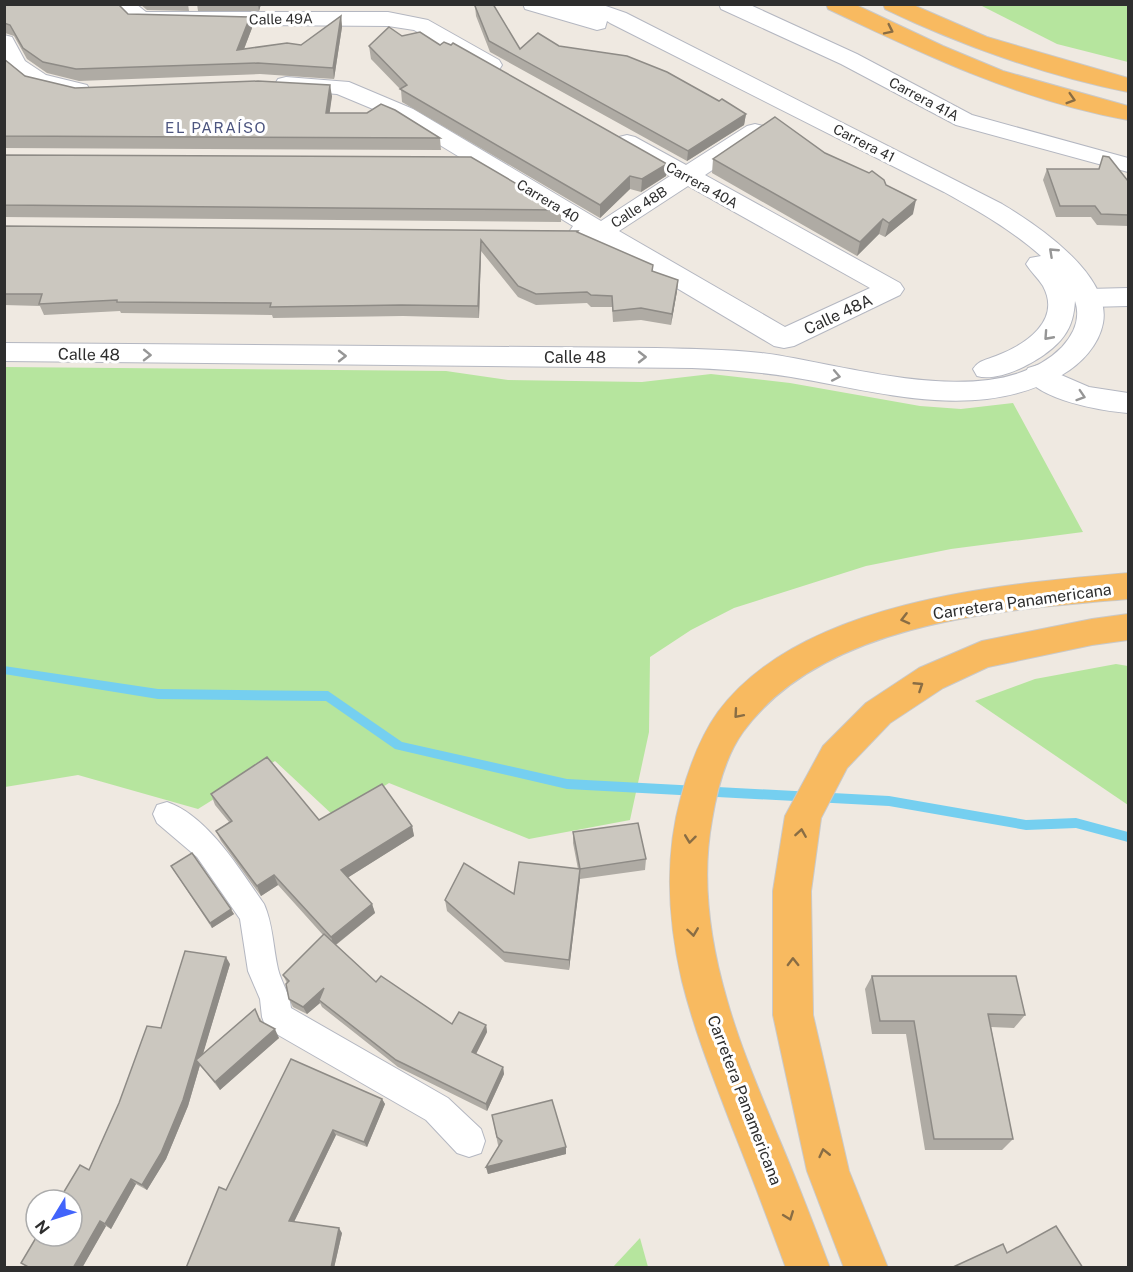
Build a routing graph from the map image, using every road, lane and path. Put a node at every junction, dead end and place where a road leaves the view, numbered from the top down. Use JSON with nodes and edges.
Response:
{"nodes":[{"id":1,"x":121,"y":4,"type":"edge"},
{"id":2,"x":533,"y":4,"type":"edge"},
{"id":3,"x":578,"y":4,"type":"edge"},
{"id":4,"x":729,"y":4,"type":"edge"},
{"id":5,"x":836,"y":4,"type":"edge"},
{"id":6,"x":893,"y":4,"type":"edge"},
{"id":7,"x":934,"y":4,"type":"edge"},
{"id":8,"x":304,"y":12,"type":"edge"},
{"id":9,"x":4,"y":42,"type":"edge"},
{"id":10,"x":1084,"y":73,"type":"junction"},
{"id":11,"x":514,"y":78,"type":"edge"},
{"id":12,"x":260,"y":83,"type":"edge"},
{"id":13,"x":1128,"y":86,"type":"edge"},
{"id":14,"x":102,"y":89,"type":"edge"},
{"id":15,"x":1128,"y":112,"type":"edge"},
{"id":16,"x":755,"y":131,"type":"edge"},
{"id":17,"x":610,"y":132,"type":"edge"},
{"id":18,"x":430,"y":159,"type":"edge"},
{"id":19,"x":477,"y":159,"type":"junction"},
{"id":20,"x":1128,"y":165,"type":"edge"},
{"id":21,"x":687,"y":176,"type":"junction"},
{"id":22,"x":554,"y":232,"type":"edge"},
{"id":23,"x":601,"y":232,"type":"junction"},
{"id":24,"x":1055,"y":285,"type":"joint"},
{"id":25,"x":891,"y":289,"type":"joint"},
{"id":26,"x":1128,"y":297,"type":"edge"},
{"id":27,"x":1089,"y":298,"type":"junction"},
{"id":28,"x":4,"y":332,"type":"edge"},
{"id":29,"x":783,"y":350,"type":"junction"},
{"id":30,"x":4,"y":352,"type":"edge"},
{"id":31,"x":1038,"y":375,"type":"junction"},
{"id":32,"x":1128,"y":404,"type":"edge"},
{"id":33,"x":1128,"y":586,"type":"edge"},
{"id":34,"x":1128,"y":627,"type":"edge"},
{"id":35,"x":167,"y":814,"type":"dead end"},
{"id":36,"x":469,"y":1141,"type":"dead end"},
{"id":37,"x":808,"y":1268,"type":"edge"},
{"id":38,"x":866,"y":1268,"type":"edge"}],
"edges":[{"from":1,"to":8,"type":"main road","name":"Calle 49A"},
{"from":2,"to":24,"type":"main road","name":"Carrera 41"},
{"from":27,"to":3,"type":"main road","name":"Carrera 41","one_way":true},
{"from":4,"to":20,"type":"main road","name":"Carrera 41A"},
{"from":5,"to":15,"type":"highway","one_way":true},
{"from":6,"to":10,"type":"highway"},
{"from":7,"to":10,"type":"highway"},
{"from":8,"to":11,"type":"main road","name":"Calle 49A"},
{"from":9,"to":14,"type":"main road"},
{"from":10,"to":13,"type":"highway"},
{"from":12,"to":19,"type":"main road","name":"Carrera 40"},
{"from":16,"to":21,"type":"main road","name":"Calle 48B"},
{"from":17,"to":21,"type":"main road","name":"Carrera 40A"},
{"from":18,"to":19,"type":"main road"},
{"from":19,"to":23,"type":"main road","name":"Carrera 40"},
{"from":21,"to":23,"type":"main road","name":"Calle 48B"},
{"from":21,"to":25,"type":"main road","name":"Carrera 40A"},
{"from":22,"to":23,"type":"main road","name":"Calle 48B"},
{"from":23,"to":29,"type":"main road","name":"Carrera 40"},
{"from":24,"to":29,"type":"main road","name":"Calle 48","one_way":true},
{"from":25,"to":29,"type":"main road","name":"Calle 48A"},
{"from":26,"to":27,"type":"main road"},
{"from":27,"to":31,"type":"main road","name":"Calle 48"},
{"from":28,"to":29,"type":"main road","name":"Calle 48"},
{"from":30,"to":29,"type":"main road","name":"Calle 48","one_way":true},
{"from":29,"to":31,"type":"main road","name":"Calle 48","one_way":true},
{"from":31,"to":32,"type":"main road","one_way":true},
{"from":33,"to":37,"type":"highway","name":"Carretera Panamericana","one_way":true},
{"from":38,"to":34,"type":"highway","one_way":true},
{"from":35,"to":36,"type":"street"}]}
